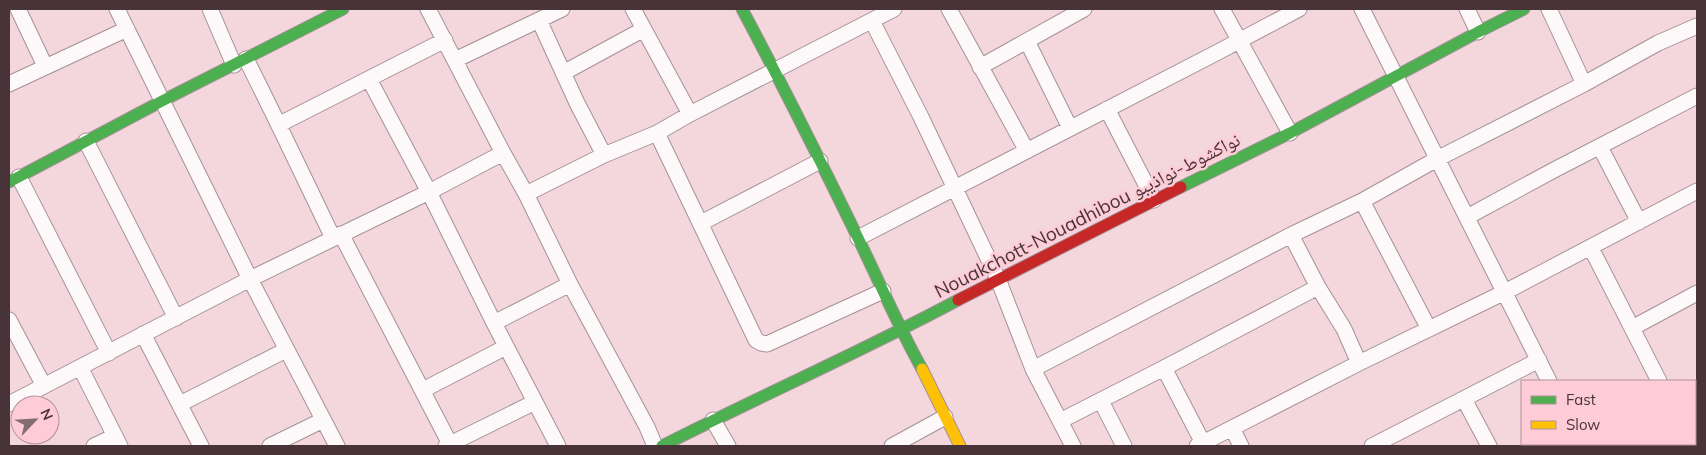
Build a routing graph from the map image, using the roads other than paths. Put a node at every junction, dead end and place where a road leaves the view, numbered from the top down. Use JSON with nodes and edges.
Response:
{"nodes":[{"id":1,"x":18,"y":9,"type":"edge"},
{"id":2,"x":117,"y":9,"type":"edge"},
{"id":3,"x":210,"y":9,"type":"edge"},
{"id":4,"x":343,"y":9,"type":"edge"},
{"id":5,"x":428,"y":9,"type":"edge"},
{"id":6,"x":562,"y":9,"type":"edge"},
{"id":7,"x":633,"y":9,"type":"edge"},
{"id":8,"x":742,"y":9,"type":"edge"},
{"id":9,"x":894,"y":9,"type":"edge"},
{"id":10,"x":949,"y":9,"type":"edge"},
{"id":11,"x":1084,"y":9,"type":"edge"},
{"id":12,"x":1222,"y":9,"type":"edge"},
{"id":13,"x":1298,"y":9,"type":"edge"},
{"id":14,"x":1362,"y":9,"type":"edge"},
{"id":15,"x":1467,"y":9,"type":"edge"},
{"id":16,"x":1524,"y":9,"type":"edge"},
{"id":17,"x":1549,"y":9,"type":"edge"},
{"id":18,"x":539,"y":20,"type":"junction"},
{"id":19,"x":872,"y":21,"type":"junction"},
{"id":20,"x":1697,"y":26,"type":"edge"},
{"id":21,"x":127,"y":29,"type":"junction"},
{"id":22,"x":644,"y":30,"type":"junction"},
{"id":23,"x":1478,"y":32,"type":"junction"},
{"id":24,"x":445,"y":40,"type":"junction"},
{"id":25,"x":1027,"y":40,"type":"junction"},
{"id":26,"x":1239,"y":41,"type":"junction"},
{"id":27,"x":455,"y":60,"type":"junction"},
{"id":28,"x":240,"y":62,"type":"junction"},
{"id":29,"x":45,"y":66,"type":"junction"},
{"id":30,"x":980,"y":67,"type":"junction"},
{"id":31,"x":775,"y":70,"type":"junction"},
{"id":32,"x":563,"y":73,"type":"junction"},
{"id":33,"x":1396,"y":77,"type":"junction"},
{"id":34,"x":369,"y":80,"type":"junction"},
{"id":35,"x":9,"y":84,"type":"edge"},
{"id":36,"x":1584,"y":84,"type":"junction"},
{"id":37,"x":1697,"y":96,"type":"edge"},
{"id":38,"x":162,"y":101,"type":"junction"},
{"id":39,"x":1107,"y":109,"type":"junction"},
{"id":40,"x":690,"y":114,"type":"junction"},
{"id":41,"x":280,"y":124,"type":"junction"},
{"id":42,"x":1070,"y":128,"type":"junction"},
{"id":43,"x":656,"y":133,"type":"junction"},
{"id":44,"x":1290,"y":133,"type":"junction"},
{"id":45,"x":86,"y":142,"type":"junction"},
{"id":46,"x":1600,"y":146,"type":"junction"},
{"id":47,"x":1027,"y":151,"type":"junction"},
{"id":48,"x":503,"y":154,"type":"junction"},
{"id":49,"x":604,"y":155,"type":"junction"},
{"id":50,"x":1437,"y":158,"type":"junction"},
{"id":51,"x":820,"y":161,"type":"junction"},
{"id":52,"x":14,"y":180,"type":"edge"},
{"id":53,"x":955,"y":189,"type":"junction"},
{"id":54,"x":1697,"y":191,"type":"edge"},
{"id":55,"x":429,"y":192,"type":"junction"},
{"id":56,"x":526,"y":194,"type":"junction"},
{"id":57,"x":1154,"y":200,"type":"junction"},
{"id":58,"x":1362,"y":201,"type":"junction"},
{"id":59,"x":1468,"y":217,"type":"junction"},
{"id":60,"x":1639,"y":222,"type":"junction"},
{"id":61,"x":701,"y":223,"type":"junction"},
{"id":62,"x":1291,"y":235,"type":"junction"},
{"id":63,"x":337,"y":236,"type":"junction"},
{"id":64,"x":858,"y":238,"type":"junction"},
{"id":65,"x":1591,"y":248,"type":"junction"},
{"id":66,"x":250,"y":279,"type":"junction"},
{"id":67,"x":998,"y":279,"type":"junction"},
{"id":68,"x":570,"y":284,"type":"junction"},
{"id":69,"x":1318,"y":287,"type":"junction"},
{"id":70,"x":883,"y":291,"type":"junction"},
{"id":71,"x":1504,"y":292,"type":"junction"},
{"id":72,"x":1697,"y":293,"type":"edge"},
{"id":73,"x":176,"y":318,"type":"junction"},
{"id":74,"x":9,"y":320,"type":"edge"},
{"id":75,"x":494,"y":323,"type":"junction"},
{"id":76,"x":1632,"y":328,"type":"junction"},
{"id":77,"x":1429,"y":329,"type":"junction"},
{"id":78,"x":901,"y":331,"type":"junction"},
{"id":79,"x":143,"y":334,"type":"junction"},
{"id":80,"x":13,"y":339,"type":"edge"},
{"id":81,"x":506,"y":347,"type":"junction"},
{"id":82,"x":286,"y":350,"type":"junction"},
{"id":83,"x":109,"y":352,"type":"junction"},
{"id":84,"x":1538,"y":360,"type":"junction"},
{"id":85,"x":1359,"y":363,"type":"junction"},
{"id":86,"x":80,"y":367,"type":"junction"},
{"id":87,"x":1164,"y":368,"type":"junction"},
{"id":88,"x":1032,"y":369,"type":"junction"},
{"id":89,"x":1548,"y":380,"type":"edge"},
{"id":90,"x":1658,"y":380,"type":"edge"},
{"id":91,"x":44,"y":386,"type":"junction"},
{"id":92,"x":423,"y":390,"type":"junction"},
{"id":93,"x":1464,"y":399,"type":"junction"},
{"id":94,"x":1100,"y":401,"type":"junction"},
{"id":95,"x":535,"y":402,"type":"junction"},
{"id":96,"x":9,"y":404,"type":"edge"},
{"id":97,"x":180,"y":404,"type":"junction"},
{"id":98,"x":945,"y":417,"type":"junction"},
{"id":99,"x":323,"y":420,"type":"junction"},
{"id":100,"x":714,"y":420,"type":"junction"},
{"id":101,"x":1060,"y":421,"type":"junction"},
{"id":102,"x":1232,"y":428,"type":"junction"},
{"id":103,"x":118,"y":441,"type":"edge"},
{"id":104,"x":1397,"y":441,"type":"edge"},
{"id":105,"x":448,"y":445,"type":"edge"},
{"id":106,"x":1200,"y":445,"type":"edge"},
{"id":107,"x":94,"y":446,"type":"edge"},
{"id":108,"x":202,"y":446,"type":"edge"},
{"id":109,"x":270,"y":446,"type":"edge"},
{"id":110,"x":337,"y":446,"type":"edge"},
{"id":111,"x":558,"y":446,"type":"edge"},
{"id":112,"x":655,"y":446,"type":"edge"},
{"id":113,"x":662,"y":446,"type":"edge"},
{"id":114,"x":728,"y":446,"type":"edge"},
{"id":115,"x":892,"y":446,"type":"edge"},
{"id":116,"x":960,"y":446,"type":"edge"},
{"id":117,"x":1073,"y":446,"type":"edge"},
{"id":118,"x":1124,"y":446,"type":"edge"},
{"id":119,"x":1241,"y":446,"type":"edge"},
{"id":120,"x":1372,"y":446,"type":"edge"},
{"id":121,"x":1489,"y":446,"type":"edge"}],
"edges":[{"from":1,"to":29,"type":"street"},
{"from":2,"to":21,"type":"street"},
{"from":3,"to":28,"type":"street"},
{"from":4,"to":28,"type":"main road"},
{"from":5,"to":24,"type":"street"},
{"from":6,"to":18,"type":"street"},
{"from":7,"to":22,"type":"street"},
{"from":8,"to":31,"type":"main road"},
{"from":9,"to":19,"type":"street"},
{"from":10,"to":30,"type":"street"},
{"from":11,"to":25,"type":"street"},
{"from":12,"to":26,"type":"street"},
{"from":13,"to":26,"type":"street"},
{"from":14,"to":33,"type":"street"},
{"from":15,"to":23,"type":"street"},
{"from":16,"to":23,"type":"main road","name":"Nouakchott-Nouadhibou نواكشوط-نواذيبو"},
{"from":17,"to":36,"type":"street"},
{"from":18,"to":27,"type":"street"},
{"from":18,"to":32,"type":"street"},
{"from":19,"to":31,"type":"street"},
{"from":19,"to":53,"type":"street"},
{"from":20,"to":36,"type":"street"},
{"from":21,"to":29,"type":"street"},
{"from":21,"to":38,"type":"street"},
{"from":22,"to":32,"type":"street"},
{"from":22,"to":40,"type":"street"},
{"from":23,"to":33,"type":"main road","name":"Nouakchott-Nouadhibou نواكشوط-نواذيبو"},
{"from":24,"to":27,"type":"street"},
{"from":24,"to":34,"type":"street"},
{"from":25,"to":30,"type":"street"},
{"from":25,"to":42,"type":"street"},
{"from":26,"to":39,"type":"street"},
{"from":26,"to":44,"type":"street"},
{"from":27,"to":48,"type":"street"},
{"from":28,"to":38,"type":"main road"},
{"from":28,"to":41,"type":"street"},
{"from":29,"to":35,"type":"street"},
{"from":30,"to":47,"type":"street"},
{"from":31,"to":40,"type":"street"},
{"from":31,"to":51,"type":"main road"},
{"from":32,"to":49,"type":"street"},
{"from":33,"to":44,"type":"main road","name":"Nouakchott-Nouadhibou نواكشوط-نواذيبو"},
{"from":33,"to":50,"type":"street"},
{"from":34,"to":41,"type":"street"},
{"from":34,"to":55,"type":"street"},
{"from":36,"to":50,"type":"street"},
{"from":37,"to":46,"type":"street"},
{"from":38,"to":45,"type":"main road"},
{"from":38,"to":66,"type":"street"},
{"from":39,"to":42,"type":"street"},
{"from":39,"to":57,"type":"street"},
{"from":40,"to":43,"type":"street"},
{"from":41,"to":63,"type":"street"},
{"from":42,"to":47,"type":"street"},
{"from":43,"to":49,"type":"street"},
{"from":43,"to":61,"type":"street"},
{"from":44,"to":57,"type":"main road","name":"Nouakchott-Nouadhibou نواكشوط-نواذيبو"},
{"from":45,"to":52,"type":"main road"},
{"from":45,"to":73,"type":"street"},
{"from":46,"to":59,"type":"street"},
{"from":46,"to":60,"type":"street"},
{"from":47,"to":53,"type":"street"},
{"from":48,"to":55,"type":"street"},
{"from":48,"to":56,"type":"street"},
{"from":49,"to":56,"type":"street"},
{"from":50,"to":58,"type":"street"},
{"from":50,"to":59,"type":"street"},
{"from":51,"to":61,"type":"street"},
{"from":51,"to":64,"type":"main road"},
{"from":52,"to":83,"type":"street"},
{"from":53,"to":64,"type":"street"},
{"from":53,"to":67,"type":"street"},
{"from":54,"to":60,"type":"street"},
{"from":55,"to":63,"type":"street"},
{"from":55,"to":75,"type":"street"},
{"from":56,"to":68,"type":"street"},
{"from":57,"to":67,"type":"main road","name":"Nouakchott-Nouadhibou نواكشوط-نواذيبو"},
{"from":58,"to":62,"type":"street"},
{"from":58,"to":77,"type":"street"},
{"from":59,"to":71,"type":"street"},
{"from":60,"to":65,"type":"street"},
{"from":61,"to":70,"type":"street"},
{"from":62,"to":69,"type":"street"},
{"from":62,"to":88,"type":"street"},
{"from":63,"to":66,"type":"street"},
{"from":63,"to":92,"type":"street"},
{"from":64,"to":70,"type":"main road"},
{"from":65,"to":71,"type":"street"},
{"from":65,"to":76,"type":"street"},
{"from":66,"to":73,"type":"street"},
{"from":66,"to":82,"type":"street"},
{"from":67,"to":78,"type":"main road","name":"Nouakchott-Nouadhibou نواكشوط-نواذيبو"},
{"from":67,"to":88,"type":"street"},
{"from":68,"to":75,"type":"street"},
{"from":68,"to":112,"type":"street"},
{"from":69,"to":85,"type":"street"},
{"from":69,"to":87,"type":"street"},
{"from":70,"to":78,"type":"main road"},
{"from":71,"to":77,"type":"street"},
{"from":71,"to":84,"type":"street"},
{"from":72,"to":76,"type":"street"},
{"from":73,"to":79,"type":"street"},
{"from":74,"to":80,"type":"street"},
{"from":75,"to":81,"type":"street"},
{"from":76,"to":90,"type":"street"},
{"from":77,"to":85,"type":"street"},
{"from":78,"to":98,"type":"main road"},
{"from":78,"to":100,"type":"main road","name":"Nouakchott-Nouadhibou نواكشوط-نواذيبو"},
{"from":79,"to":83,"type":"street"},
{"from":79,"to":97,"type":"street"},
{"from":80,"to":91,"type":"street"},
{"from":81,"to":92,"type":"street"},
{"from":81,"to":95,"type":"street"},
{"from":82,"to":97,"type":"street"},
{"from":82,"to":99,"type":"street"},
{"from":83,"to":86,"type":"street"},
{"from":84,"to":89,"type":"street"},
{"from":84,"to":93,"type":"street"},
{"from":85,"to":102,"type":"street"},
{"from":86,"to":91,"type":"street"},
{"from":86,"to":103,"type":"street"},
{"from":87,"to":94,"type":"street"},
{"from":87,"to":106,"type":"street"},
{"from":88,"to":101,"type":"street"},
{"from":91,"to":96,"type":"street"},
{"from":92,"to":105,"type":"street"},
{"from":93,"to":104,"type":"street"},
{"from":93,"to":121,"type":"street"},
{"from":94,"to":101,"type":"street"},
{"from":94,"to":118,"type":"street"},
{"from":95,"to":105,"type":"street"},
{"from":95,"to":111,"type":"street"},
{"from":97,"to":108,"type":"street"},
{"from":98,"to":115,"type":"street"},
{"from":98,"to":116,"type":"main road"},
{"from":99,"to":109,"type":"street"},
{"from":99,"to":110,"type":"street"},
{"from":100,"to":113,"type":"main road","name":"Nouakchott-Nouadhibou نواكشوط-نواذيبو"},
{"from":100,"to":114,"type":"street"},
{"from":101,"to":117,"type":"street"},
{"from":102,"to":106,"type":"street"},
{"from":102,"to":119,"type":"street"},
{"from":103,"to":107,"type":"street"},
{"from":104,"to":120,"type":"street"}]}
